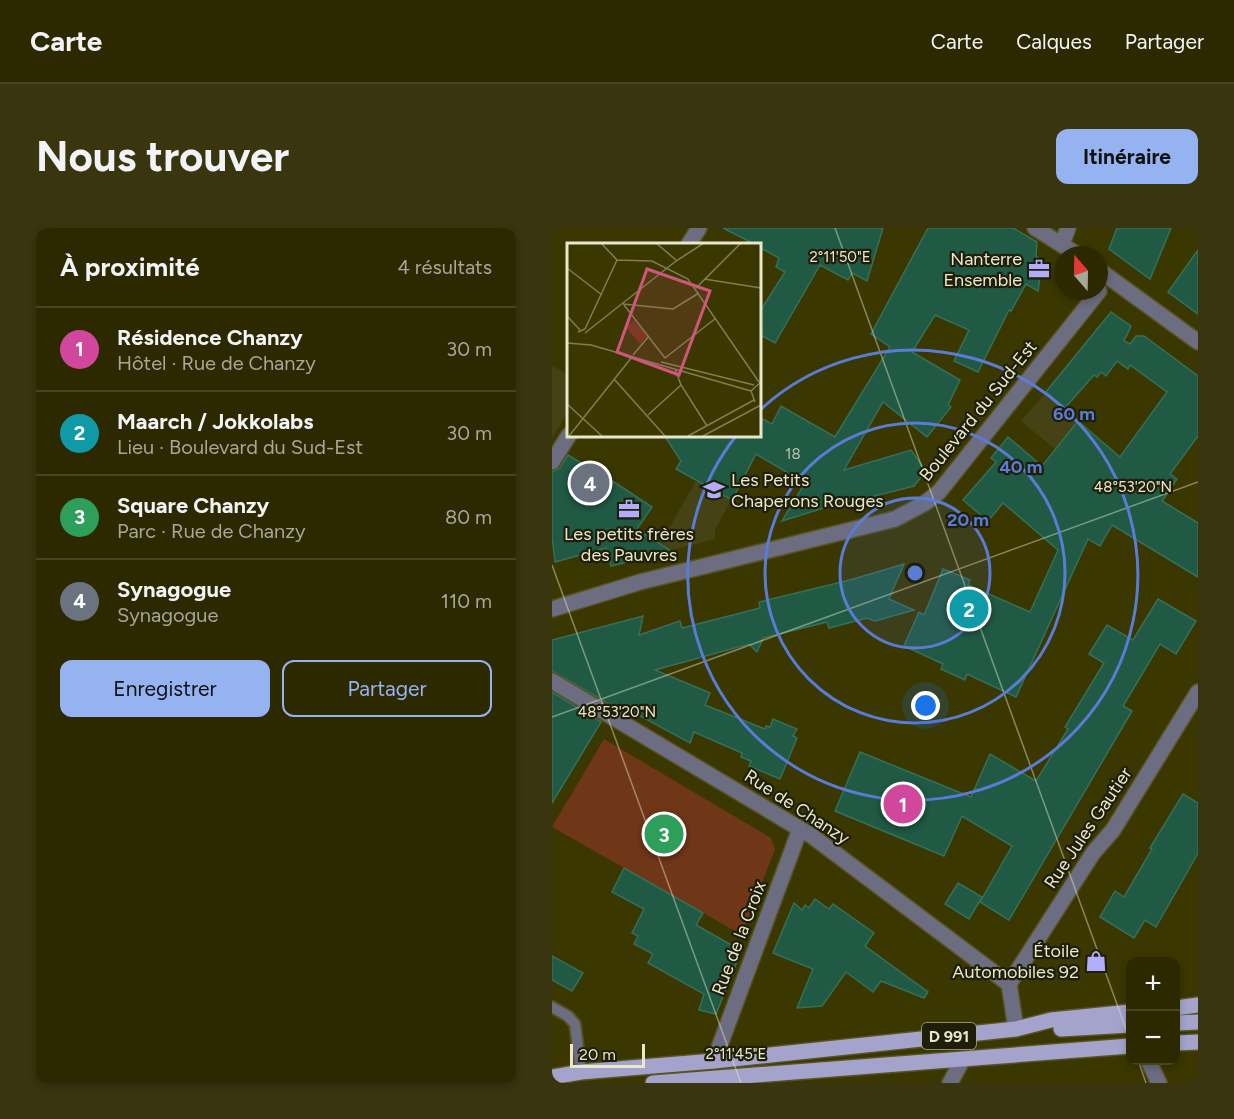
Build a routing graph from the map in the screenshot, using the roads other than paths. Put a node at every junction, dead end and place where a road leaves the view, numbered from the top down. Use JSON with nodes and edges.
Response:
{"nodes":[{"id":1,"x":699,"y":228,"type":"edge"},
{"id":2,"x":1035,"y":228,"type":"edge"},
{"id":3,"x":1068,"y":228,"type":"edge"},
{"id":4,"x":690,"y":243,"type":"edge"},
{"id":5,"x":1062,"y":244,"type":"junction"},
{"id":6,"x":1065,"y":246,"type":"edge"},
{"id":7,"x":1108,"y":277,"type":"edge"},
{"id":8,"x":1092,"y":300,"type":"edge"},
{"id":9,"x":1198,"y":342,"type":"edge"},
{"id":10,"x":568,"y":436,"type":"edge"},
{"id":11,"x":552,"y":462,"type":"edge"},
{"id":12,"x":552,"y":609,"type":"edge"},
{"id":13,"x":552,"y":681,"type":"edge"},
{"id":14,"x":1198,"y":692,"type":"edge"},
{"id":15,"x":800,"y":829,"type":"junction"},
{"id":16,"x":1009,"y":984,"type":"junction"},
{"id":17,"x":1198,"y":1005,"type":"edge"},
{"id":18,"x":552,"y":1007,"type":"edge"},
{"id":19,"x":1180,"y":1007,"type":"edge"},
{"id":20,"x":1126,"y":1012,"type":"edge"},
{"id":21,"x":1198,"y":1022,"type":"edge"},
{"id":22,"x":1180,"y":1023,"type":"edge"},
{"id":23,"x":1126,"y":1025,"type":"edge"},
{"id":24,"x":1016,"y":1029,"type":"junction"},
{"id":25,"x":1198,"y":1042,"type":"edge"},
{"id":26,"x":1180,"y":1043,"type":"edge"},
{"id":27,"x":1126,"y":1046,"type":"edge"},
{"id":28,"x":963,"y":1059,"type":"junction"},
{"id":29,"x":714,"y":1061,"type":"junction"},
{"id":30,"x":1150,"y":1065,"type":"edge"},
{"id":31,"x":581,"y":1072,"type":"junction"},
{"id":32,"x":552,"y":1077,"type":"edge"},
{"id":33,"x":703,"y":1081,"type":"edge"},
{"id":34,"x":653,"y":1083,"type":"edge"},
{"id":35,"x":950,"y":1083,"type":"edge"},
{"id":36,"x":1159,"y":1083,"type":"edge"}],
"edges":[{"from":1,"to":4,"type":"street"},
{"from":2,"to":5,"type":"street"},
{"from":3,"to":5,"type":"street"},
{"from":5,"to":6,"type":"street"},
{"from":7,"to":9,"type":"street"},
{"from":8,"to":12,"type":"street","name":"Boulevard du Sud-Est"},
{"from":10,"to":11,"type":"street"},
{"from":13,"to":15,"type":"street","name":"Rue de Chanzy"},
{"from":14,"to":16,"type":"street","name":"Rue Jules Gautier"},
{"from":15,"to":16,"type":"street","name":"Rue de Chanzy"},
{"from":15,"to":29,"type":"street","name":"Rue de la Croix"},
{"from":16,"to":24,"type":"street"},
{"from":17,"to":19,"type":"main road"},
{"from":18,"to":31,"type":"lane"},
{"from":20,"to":24,"type":"main road","number":"D 991"},
{"from":21,"to":22,"type":"main road"},
{"from":23,"to":24,"type":"main road"},
{"from":24,"to":29,"type":"main road","number":"D 991"},
{"from":25,"to":26,"type":"main road"},
{"from":27,"to":28,"type":"main road","number":"D 991"},
{"from":28,"to":33,"type":"main road","number":"D 991"},
{"from":28,"to":35,"type":"street"},
{"from":29,"to":31,"type":"main road","number":"D 991"},
{"from":30,"to":36,"type":"street"},
{"from":31,"to":32,"type":"main road","number":"D 991"},
{"from":33,"to":34,"type":"main road","number":"D 991"}]}
